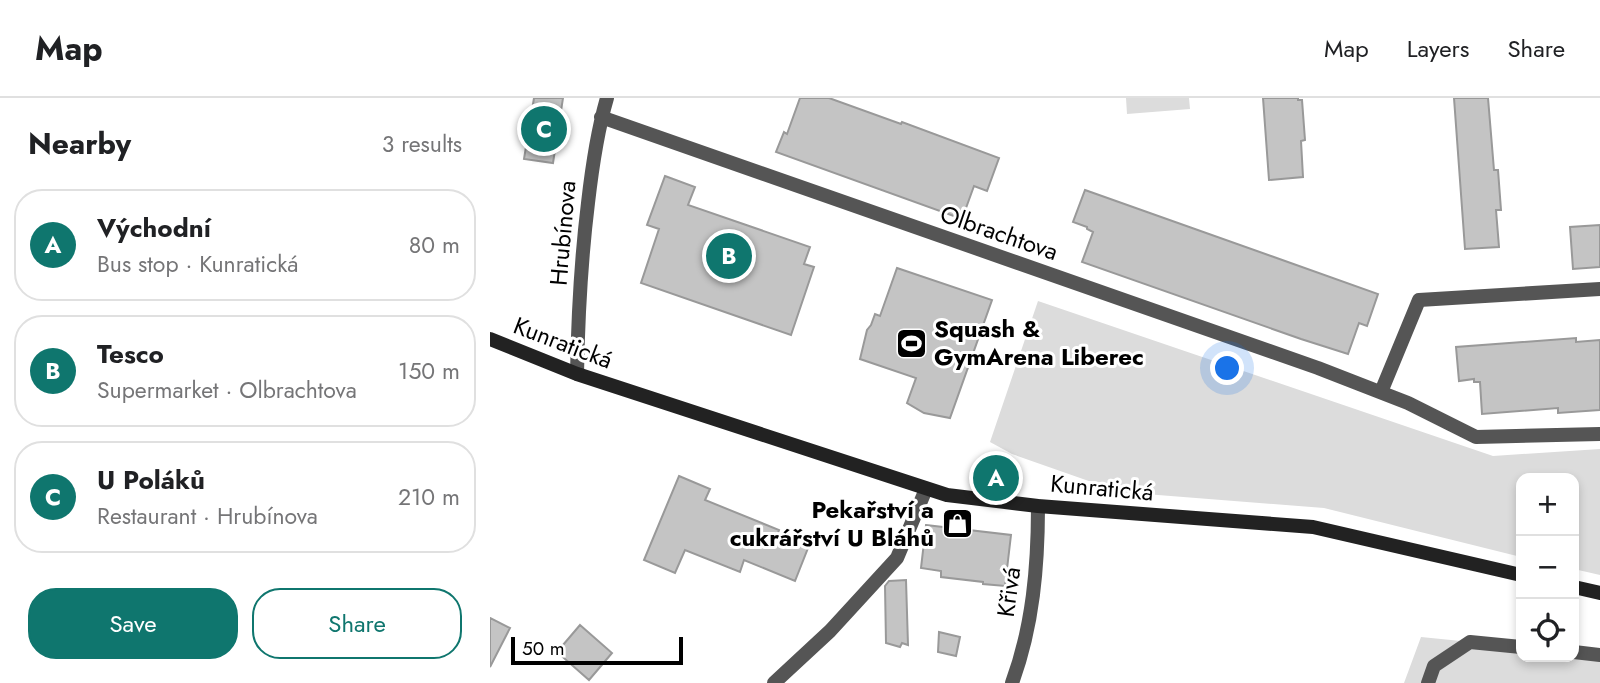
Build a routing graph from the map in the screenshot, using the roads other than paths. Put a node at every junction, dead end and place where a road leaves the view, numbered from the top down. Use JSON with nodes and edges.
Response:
{"nodes":[{"id":1,"x":607,"y":98,"type":"edge"},
{"id":2,"x":601,"y":117,"type":"junction"},
{"id":3,"x":1600,"y":289,"type":"edge"},
{"id":4,"x":490,"y":339,"type":"edge"},
{"id":5,"x":577,"y":374,"type":"junction"},
{"id":6,"x":1381,"y":392,"type":"junction"},
{"id":7,"x":1600,"y":433,"type":"edge"},
{"id":8,"x":926,"y":489,"type":"junction"},
{"id":9,"x":1038,"y":506,"type":"junction"},
{"id":10,"x":1516,"y":574,"type":"edge"},
{"id":11,"x":1579,"y":588,"type":"edge"},
{"id":12,"x":1600,"y":593,"type":"edge"},
{"id":13,"x":1516,"y":647,"type":"edge"},
{"id":14,"x":1579,"y":653,"type":"edge"},
{"id":15,"x":1600,"y":655,"type":"edge"},
{"id":16,"x":774,"y":683,"type":"edge"},
{"id":17,"x":1012,"y":683,"type":"edge"},
{"id":18,"x":1428,"y":683,"type":"edge"}],
"edges":[{"from":1,"to":2,"type":"street","name":"Hrubínova"},
{"from":2,"to":5,"type":"street","name":"Hrubínova"},
{"from":2,"to":6,"type":"street","name":"Olbrachtova"},
{"from":3,"to":6,"type":"street"},
{"from":4,"to":5,"type":"street","name":"Kunratická"},
{"from":5,"to":8,"type":"street","name":"Kunratická"},
{"from":6,"to":7,"type":"street","name":"Olbrachtova"},
{"from":8,"to":9,"type":"street","name":"Kunratická"},
{"from":8,"to":16,"type":"street"},
{"from":9,"to":10,"type":"street","name":"Kunratická"},
{"from":9,"to":17,"type":"street","name":"Křivá"},
{"from":11,"to":12,"type":"street"},
{"from":13,"to":18,"type":"street"},
{"from":14,"to":15,"type":"street"}]}
